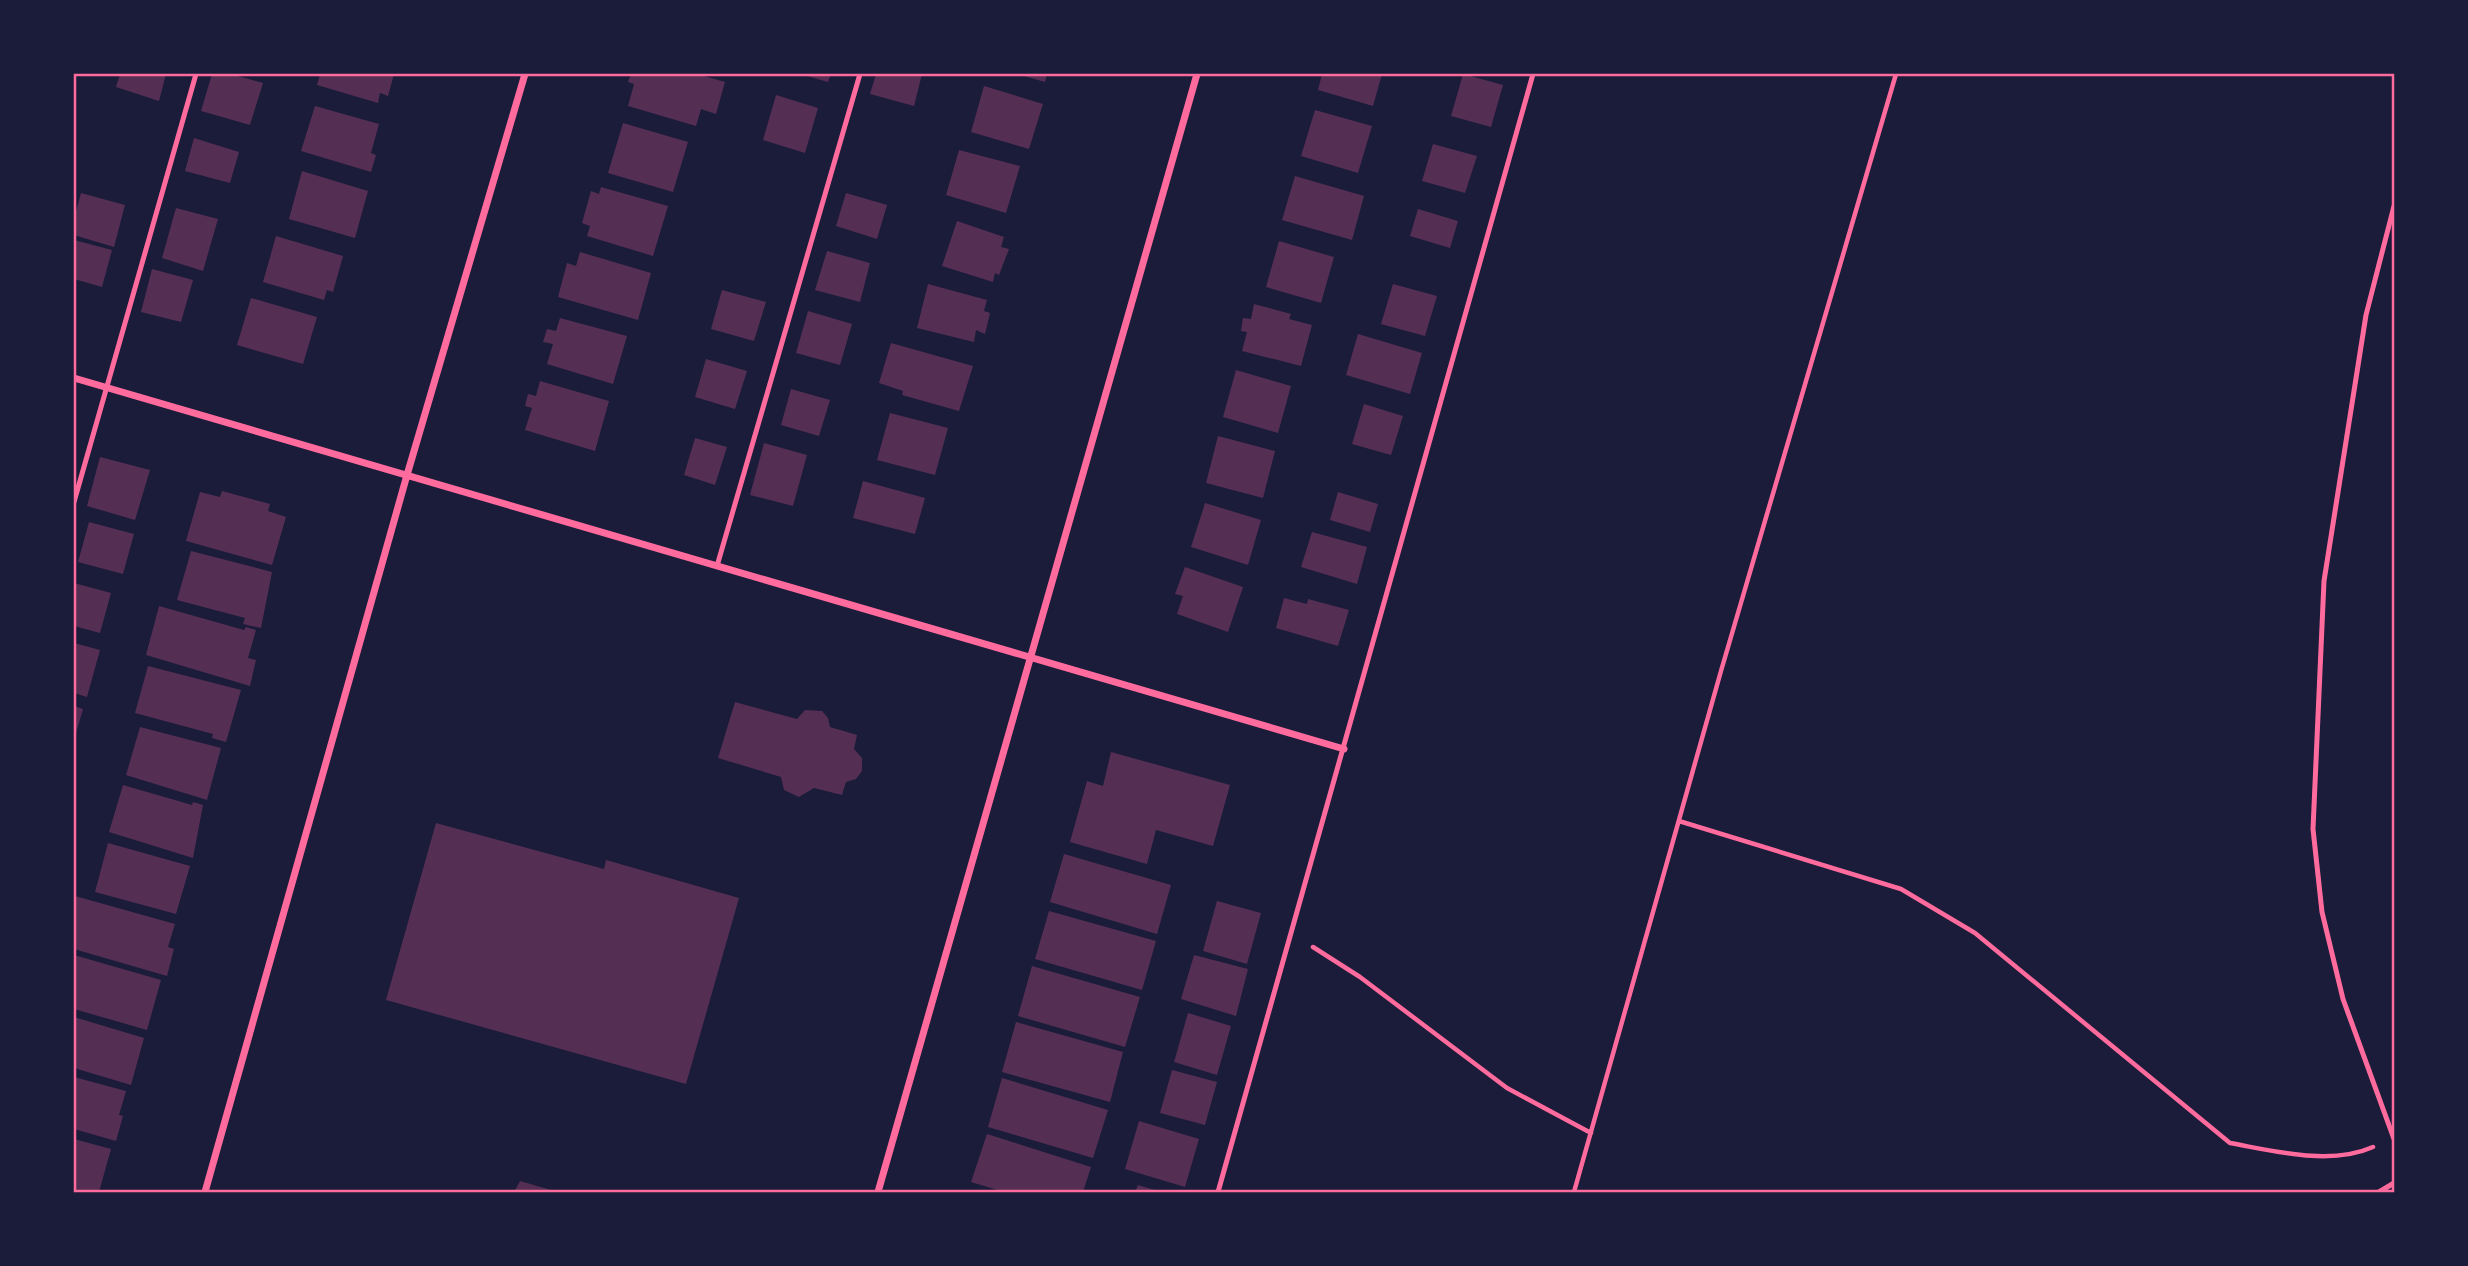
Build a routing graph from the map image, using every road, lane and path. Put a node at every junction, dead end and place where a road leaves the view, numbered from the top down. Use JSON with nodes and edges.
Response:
{"nodes":[{"id":1,"x":196,"y":74,"type":"edge"},
{"id":2,"x":525,"y":74,"type":"edge"},
{"id":3,"x":860,"y":74,"type":"edge"},
{"id":4,"x":1197,"y":74,"type":"edge"},
{"id":5,"x":1533,"y":74,"type":"edge"},
{"id":6,"x":1896,"y":74,"type":"edge"},
{"id":7,"x":2395,"y":206,"type":"edge"},
{"id":8,"x":74,"y":377,"type":"edge"},
{"id":9,"x":106,"y":387,"type":"junction"},
{"id":10,"x":407,"y":475,"type":"junction"},
{"id":11,"x":74,"y":502,"type":"edge"},
{"id":12,"x":718,"y":566,"type":"junction"},
{"id":13,"x":1030,"y":658,"type":"junction"},
{"id":14,"x":1343,"y":749,"type":"junction"},
{"id":15,"x":1679,"y":821,"type":"junction"},
{"id":16,"x":1291,"y":933,"type":"junction"},
{"id":17,"x":1591,"y":1133,"type":"junction"},
{"id":18,"x":2395,"y":1139,"type":"edge"},
{"id":19,"x":2360,"y":1153,"type":"dead end"},
{"id":20,"x":2395,"y":1182,"type":"edge"},
{"id":21,"x":205,"y":1192,"type":"edge"},
{"id":22,"x":878,"y":1192,"type":"edge"},
{"id":23,"x":1218,"y":1192,"type":"edge"},
{"id":24,"x":1574,"y":1192,"type":"edge"},
{"id":25,"x":2379,"y":1192,"type":"edge"}],
"edges":[{"from":1,"to":9,"type":"lane"},
{"from":2,"to":10,"type":"street"},
{"from":3,"to":12,"type":"lane"},
{"from":4,"to":13,"type":"street"},
{"from":5,"to":14,"type":"lane"},
{"from":6,"to":15,"type":"path"},
{"from":7,"to":18,"type":"lane"},
{"from":8,"to":9,"type":"street"},
{"from":9,"to":10,"type":"street"},
{"from":9,"to":11,"type":"lane"},
{"from":10,"to":12,"type":"street"},
{"from":10,"to":21,"type":"street"},
{"from":12,"to":13,"type":"street"},
{"from":13,"to":14,"type":"street"},
{"from":13,"to":22,"type":"street"},
{"from":14,"to":16,"type":"lane"},
{"from":15,"to":17,"type":"path"},
{"from":15,"to":19,"type":"path"},
{"from":16,"to":17,"type":"path"},
{"from":16,"to":23,"type":"lane"},
{"from":17,"to":24,"type":"path"},
{"from":20,"to":25,"type":"lane"}]}
